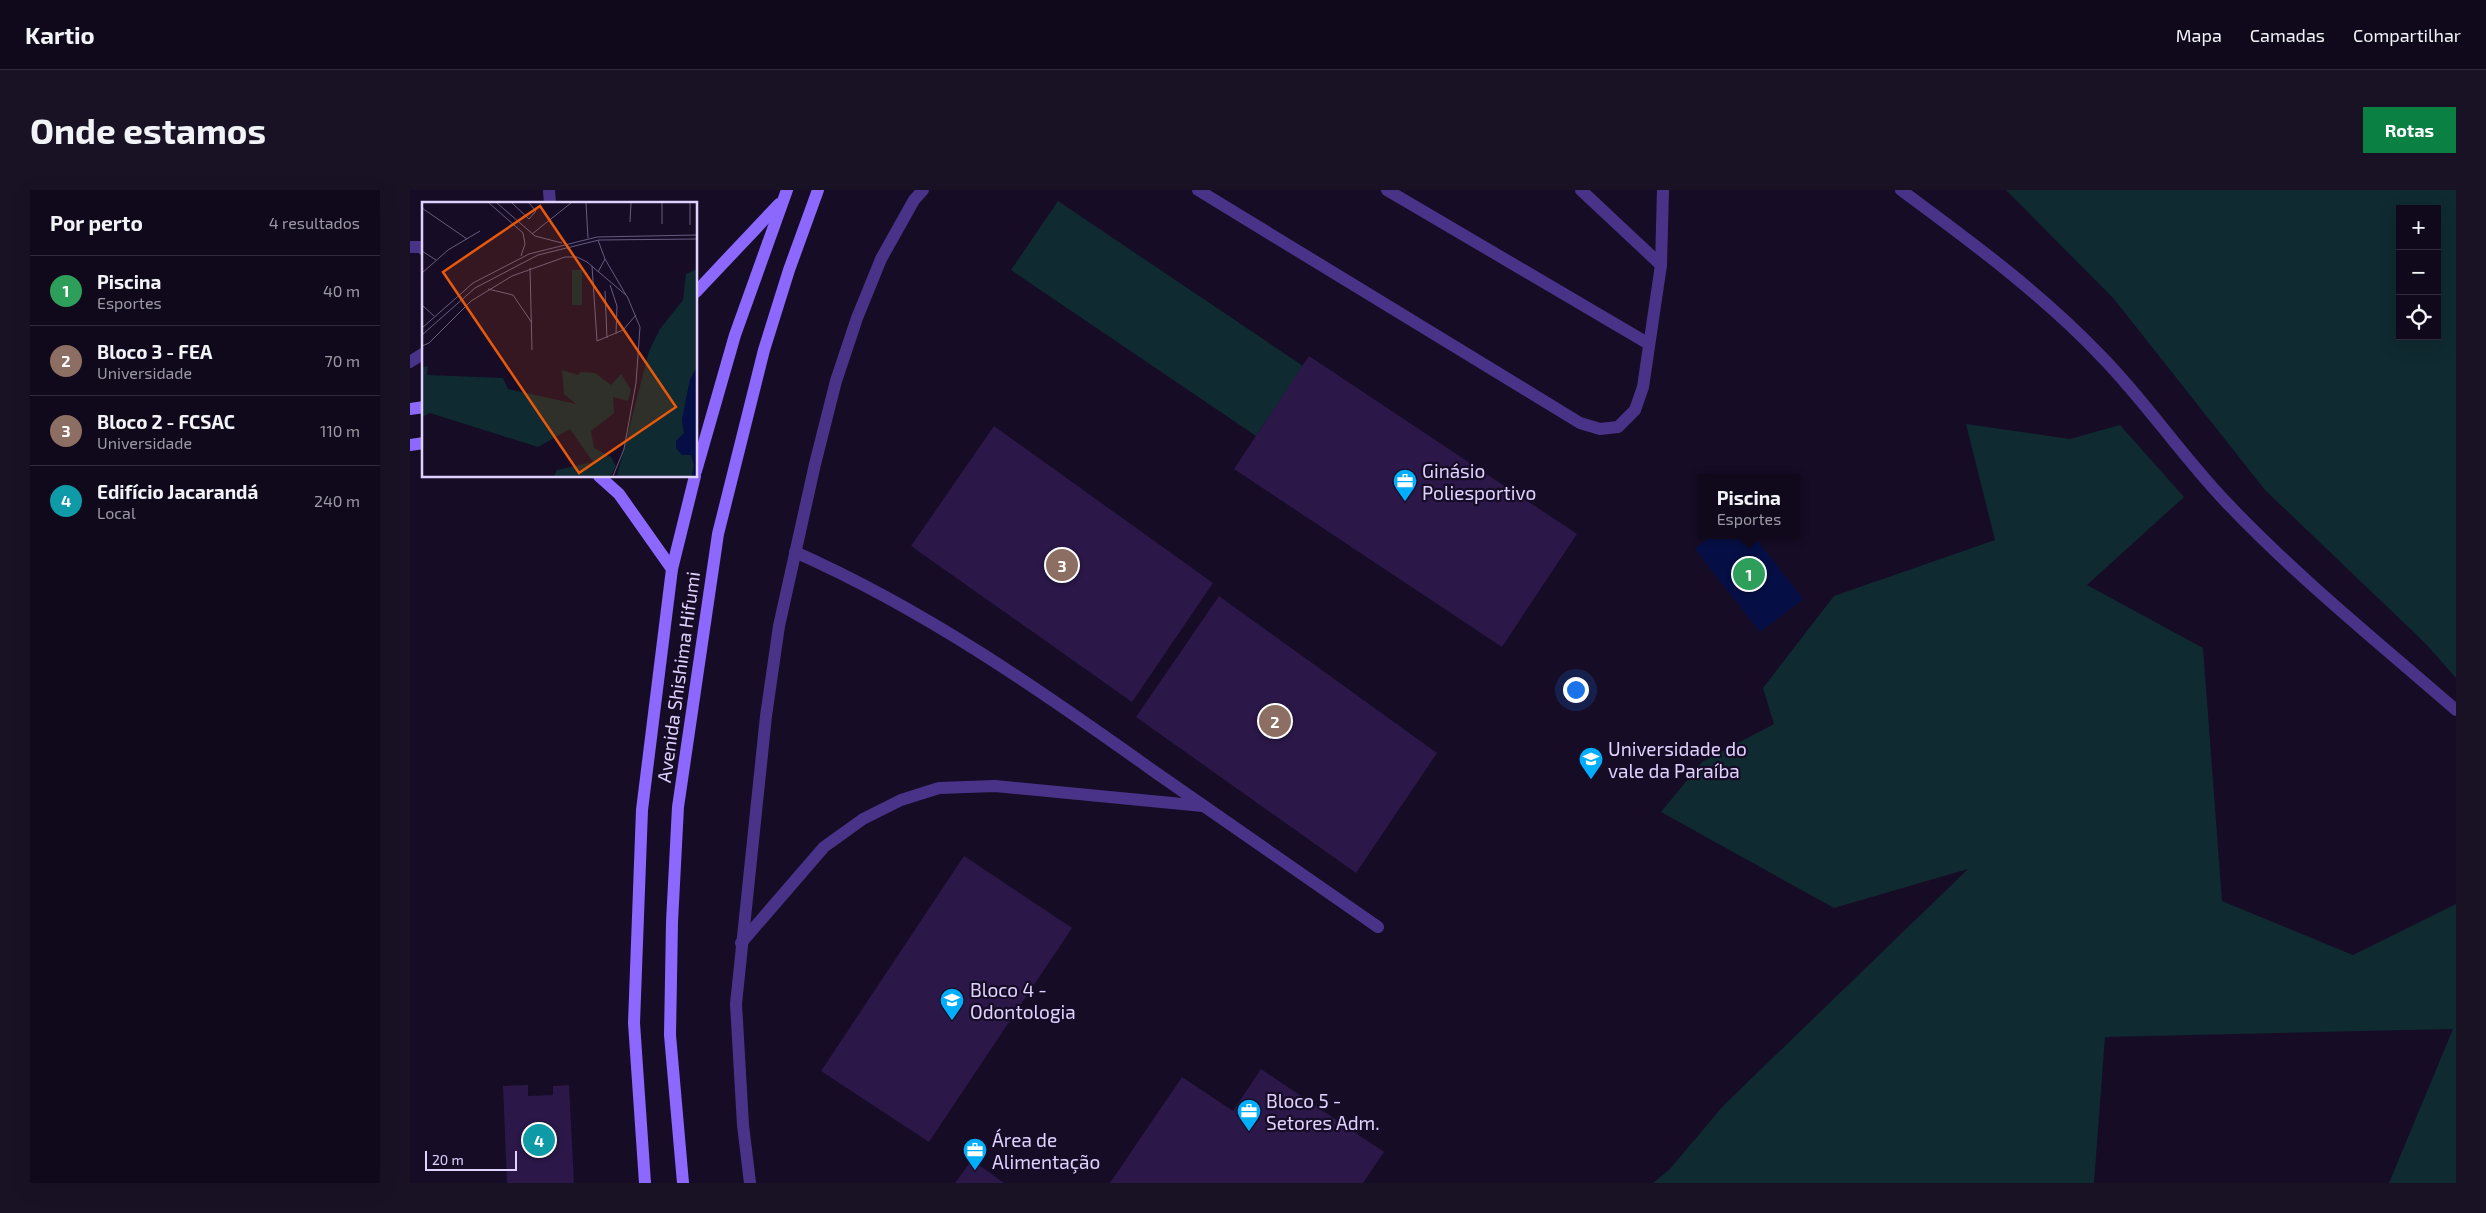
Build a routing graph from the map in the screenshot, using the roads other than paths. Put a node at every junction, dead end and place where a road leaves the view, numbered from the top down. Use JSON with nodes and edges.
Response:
{"nodes":[{"id":1,"x":818,"y":190,"type":"edge"},
{"id":2,"x":923,"y":190,"type":"edge"},
{"id":3,"x":1198,"y":190,"type":"edge"},
{"id":4,"x":1387,"y":190,"type":"edge"},
{"id":5,"x":1581,"y":190,"type":"edge"},
{"id":6,"x":1663,"y":190,"type":"edge"},
{"id":7,"x":1901,"y":190,"type":"edge"},
{"id":8,"x":785,"y":195,"type":"edge"},
{"id":9,"x":1662,"y":265,"type":"junction"},
{"id":10,"x":698,"y":290,"type":"edge"},
{"id":11,"x":1649,"y":344,"type":"junction"},
{"id":12,"x":422,"y":354,"type":"edge"},
{"id":13,"x":410,"y":362,"type":"edge"},
{"id":14,"x":698,"y":464,"type":"edge"},
{"id":15,"x":601,"y":478,"type":"edge"},
{"id":16,"x":695,"y":478,"type":"edge"},
{"id":17,"x":795,"y":552,"type":"junction"},
{"id":18,"x":672,"y":570,"type":"junction"},
{"id":19,"x":2456,"y":710,"type":"edge"},
{"id":20,"x":1204,"y":806,"type":"junction"},
{"id":21,"x":1378,"y":927,"type":"dead end"},
{"id":22,"x":741,"y":943,"type":"junction"},
{"id":23,"x":646,"y":1183,"type":"edge"},
{"id":24,"x":683,"y":1183,"type":"edge"},
{"id":25,"x":750,"y":1183,"type":"edge"}],
"edges":[{"from":1,"to":24,"type":"street","name":"Avenida Shishima Hifumi"},
{"from":2,"to":17,"type":"street"},
{"from":3,"to":11,"type":"street"},
{"from":4,"to":11,"type":"street"},
{"from":5,"to":9,"type":"street"},
{"from":6,"to":9,"type":"street"},
{"from":7,"to":19,"type":"street"},
{"from":8,"to":10,"type":"street"},
{"from":8,"to":14,"type":"street"},
{"from":9,"to":11,"type":"street"},
{"from":12,"to":13,"type":"street"},
{"from":15,"to":18,"type":"street"},
{"from":16,"to":18,"type":"street","name":"Avenida Shishima Hifumi"},
{"from":17,"to":20,"type":"street"},
{"from":17,"to":22,"type":"street"},
{"from":18,"to":23,"type":"street","name":"Avenida Shishima Hifumi"},
{"from":20,"to":21,"type":"street"},
{"from":20,"to":22,"type":"street"},
{"from":22,"to":25,"type":"street"}]}
